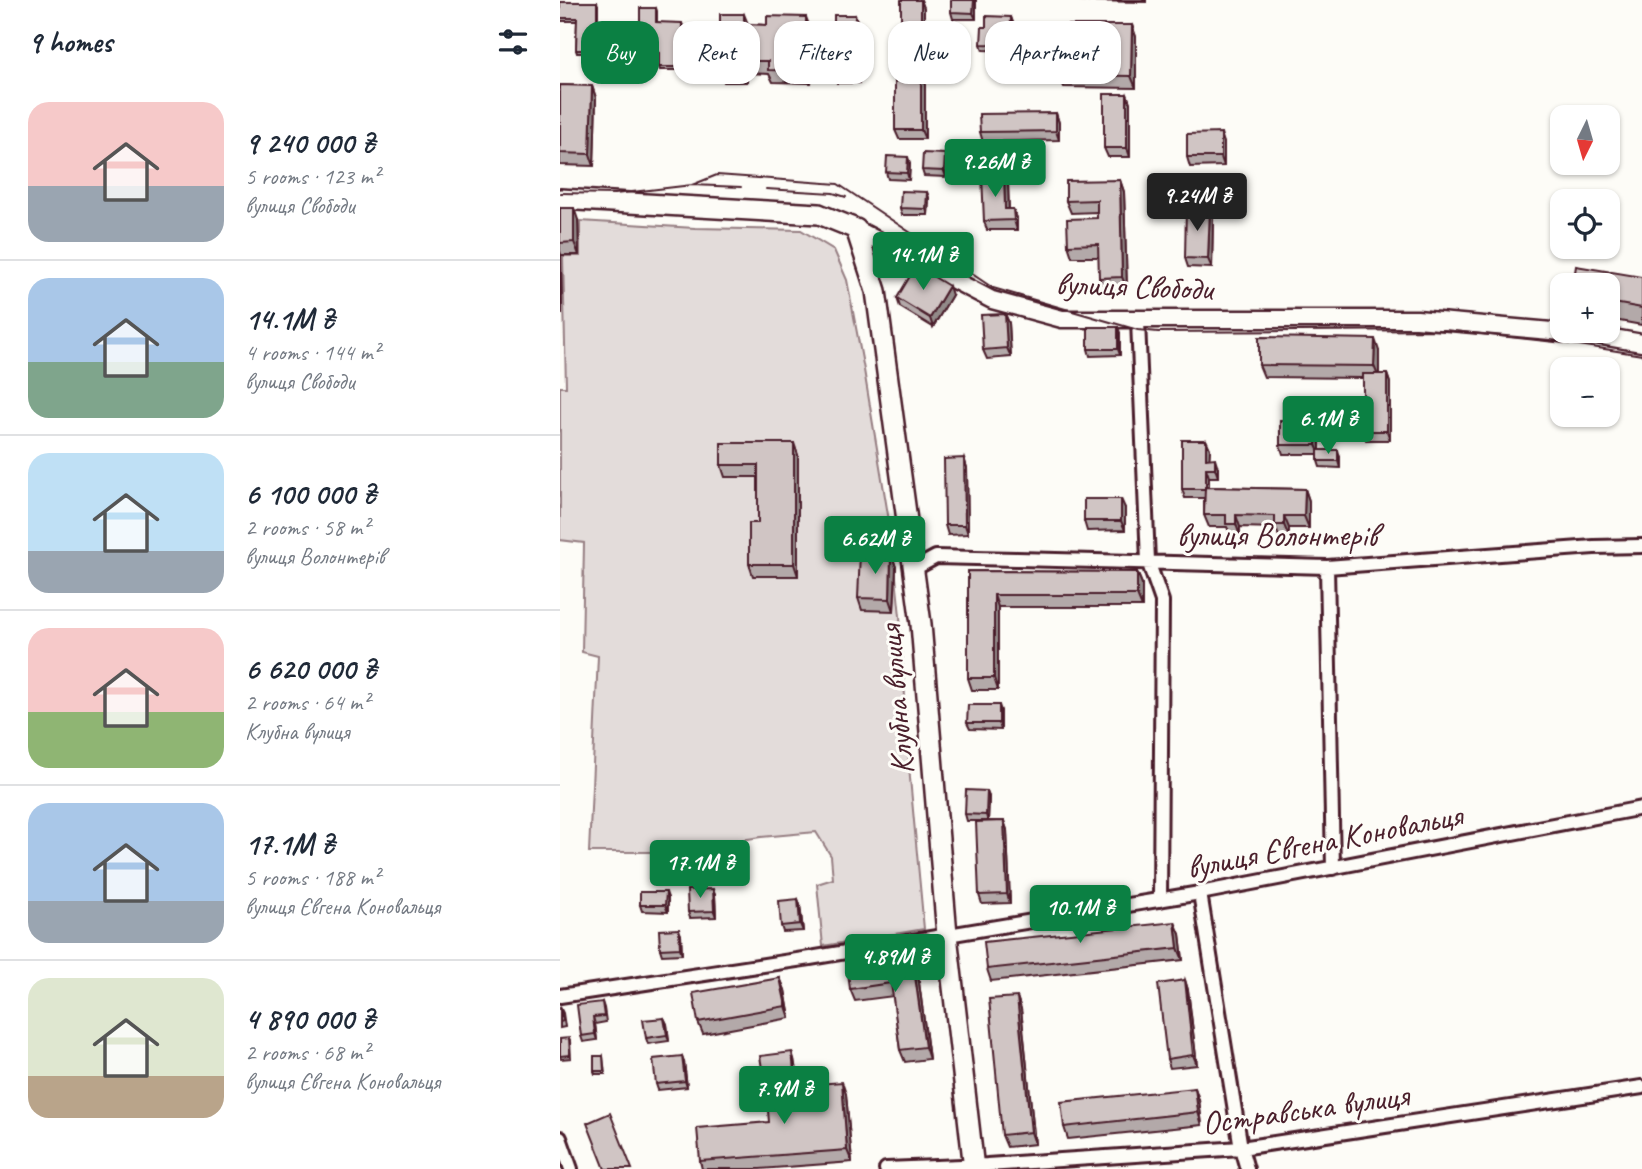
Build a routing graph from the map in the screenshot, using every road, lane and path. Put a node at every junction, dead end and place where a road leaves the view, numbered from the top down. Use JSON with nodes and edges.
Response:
{"nodes":[{"id":1,"x":560,"y":199,"type":"edge"},
{"id":2,"x":856,"y":229,"type":"junction"},
{"id":3,"x":1138,"y":321,"type":"junction"},
{"id":4,"x":1642,"y":343,"type":"edge"},
{"id":5,"x":1642,"y":546,"type":"edge"},
{"id":6,"x":1148,"y":561,"type":"junction"},
{"id":7,"x":1327,"y":567,"type":"junction"},
{"id":8,"x":914,"y":569,"type":"junction"},
{"id":9,"x":1642,"y":808,"type":"edge"},
{"id":10,"x":1333,"y":868,"type":"junction"},
{"id":11,"x":1200,"y":893,"type":"junction"},
{"id":12,"x":1160,"y":900,"type":"junction"},
{"id":13,"x":947,"y":935,"type":"junction"},
{"id":14,"x":560,"y":996,"type":"edge"},
{"id":15,"x":1642,"y":1087,"type":"edge"},
{"id":16,"x":560,"y":1138,"type":"edge"},
{"id":17,"x":1241,"y":1148,"type":"junction"},
{"id":18,"x":974,"y":1167,"type":"edge"},
{"id":19,"x":571,"y":1169,"type":"edge"},
{"id":20,"x":886,"y":1169,"type":"edge"},
{"id":21,"x":1247,"y":1169,"type":"edge"}],
"edges":[{"from":1,"to":2,"type":"main road","name":"вулиця Свободи"},
{"from":2,"to":3,"type":"street","name":"вулиця Свободи"},
{"from":2,"to":8,"type":"main road","name":"Клубна вулиця"},
{"from":3,"to":4,"type":"street","name":"вулиця Свободи"},
{"from":3,"to":6,"type":"street"},
{"from":5,"to":7,"type":"street","name":"вулиця Волонтерів"},
{"from":6,"to":7,"type":"street","name":"вулиця Волонтерів"},
{"from":6,"to":8,"type":"street","name":"вулиця Волонтерів"},
{"from":6,"to":12,"type":"street"},
{"from":7,"to":10,"type":"street"},
{"from":8,"to":13,"type":"main road","name":"Клубна вулиця"},
{"from":9,"to":10,"type":"street","name":"вулиця Євгена Коновальця"},
{"from":10,"to":11,"type":"street","name":"вулиця Євгена Коновальця"},
{"from":11,"to":12,"type":"street","name":"вулиця Євгена Коновальця"},
{"from":11,"to":17,"type":"street"},
{"from":12,"to":13,"type":"street","name":"вулиця Євгена Коновальця"},
{"from":13,"to":14,"type":"street","name":"вулиця Євгена Коновальця"},
{"from":13,"to":18,"type":"main road","name":"Клубна вулиця"},
{"from":15,"to":17,"type":"street","name":"Остравська вулиця"},
{"from":16,"to":19,"type":"street"},
{"from":17,"to":18,"type":"street","name":"Остравська вулиця"},
{"from":17,"to":21,"type":"street"},
{"from":18,"to":20,"type":"street","name":"Остравська вулиця"}]}
